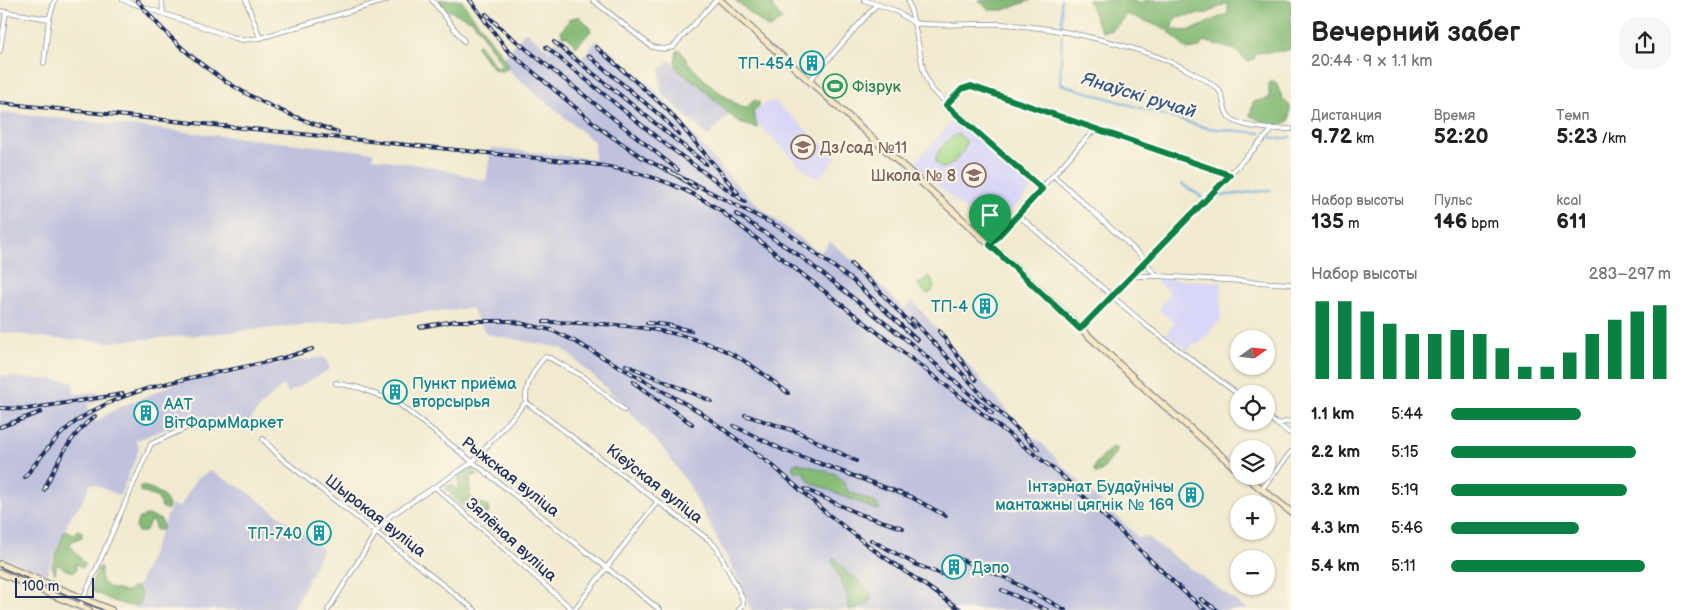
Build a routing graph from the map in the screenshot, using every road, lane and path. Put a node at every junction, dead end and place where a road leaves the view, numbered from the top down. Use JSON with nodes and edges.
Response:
{"nodes":[{"id":1,"x":55,"y":0,"type":"edge"},
{"id":2,"x":123,"y":0,"type":"edge"},
{"id":3,"x":162,"y":0,"type":"edge"},
{"id":4,"x":246,"y":0,"type":"edge"},
{"id":5,"x":366,"y":0,"type":"edge"},
{"id":6,"x":387,"y":0,"type":"edge"},
{"id":7,"x":432,"y":0,"type":"edge"},
{"id":8,"x":593,"y":0,"type":"edge"},
{"id":9,"x":718,"y":0,"type":"edge"},
{"id":10,"x":864,"y":0,"type":"edge"},
{"id":11,"x":908,"y":0,"type":"edge"},
{"id":12,"x":877,"y":4,"type":"junction"},
{"id":13,"x":368,"y":5,"type":"junction"},
{"id":14,"x":0,"y":10,"type":"edge"},
{"id":15,"x":6,"y":12,"type":"junction"},
{"id":16,"x":163,"y":13,"type":"junction"},
{"id":17,"x":49,"y":19,"type":"junction"},
{"id":18,"x":914,"y":23,"type":"junction"},
{"id":19,"x":260,"y":38,"type":"junction"},
{"id":20,"x":464,"y":41,"type":"dead end"},
{"id":21,"x":0,"y":51,"type":"edge"},
{"id":22,"x":44,"y":63,"type":"dead end"},
{"id":23,"x":809,"y":81,"type":"junction"},
{"id":24,"x":946,"y":105,"type":"junction"},
{"id":25,"x":1272,"y":129,"type":"junction"},
{"id":26,"x":1291,"y":129,"type":"edge"},
{"id":27,"x":1094,"y":130,"type":"junction"},
{"id":28,"x":1230,"y":175,"type":"junction"},
{"id":29,"x":1054,"y":176,"type":"junction"},
{"id":30,"x":1042,"y":189,"type":"junction"},
{"id":31,"x":1018,"y":215,"type":"junction"},
{"id":32,"x":990,"y":245,"type":"junction"},
{"id":33,"x":1147,"y":261,"type":"junction"},
{"id":34,"x":1134,"y":276,"type":"junction"},
{"id":35,"x":1158,"y":276,"type":"junction"},
{"id":36,"x":1291,"y":284,"type":"edge"},
{"id":37,"x":1112,"y":298,"type":"junction"},
{"id":38,"x":1080,"y":329,"type":"junction"},
{"id":39,"x":336,"y":382,"type":"dead end"},
{"id":40,"x":1230,"y":388,"type":"edge"},
{"id":41,"x":526,"y":402,"type":"junction"},
{"id":42,"x":624,"y":410,"type":"dead end"},
{"id":43,"x":1291,"y":421,"type":"edge"},
{"id":44,"x":1276,"y":424,"type":"joint"},
{"id":45,"x":188,"y":427,"type":"dead end"},
{"id":46,"x":1291,"y":434,"type":"edge"},
{"id":47,"x":263,"y":439,"type":"dead end"},
{"id":48,"x":1291,"y":452,"type":"edge"},
{"id":49,"x":473,"y":462,"type":"junction"},
{"id":50,"x":1230,"y":463,"type":"edge"},
{"id":51,"x":1256,"y":485,"type":"edge"},
{"id":52,"x":435,"y":487,"type":"junction"},
{"id":53,"x":1262,"y":490,"type":"junction"},
{"id":54,"x":658,"y":501,"type":"junction"},
{"id":55,"x":1291,"y":512,"type":"edge"},
{"id":56,"x":377,"y":531,"type":"junction"},
{"id":57,"x":0,"y":564,"type":"edge"},
{"id":58,"x":607,"y":567,"type":"junction"},
{"id":59,"x":0,"y":573,"type":"edge"},
{"id":60,"x":83,"y":598,"type":"junction"},
{"id":61,"x":80,"y":606,"type":"junction"},
{"id":62,"x":89,"y":610,"type":"edge"},
{"id":63,"x":111,"y":610,"type":"edge"},
{"id":64,"x":328,"y":610,"type":"edge"},
{"id":65,"x":475,"y":610,"type":"edge"},
{"id":66,"x":573,"y":610,"type":"edge"},
{"id":67,"x":660,"y":610,"type":"edge"},
{"id":68,"x":739,"y":610,"type":"edge"}],
"edges":[{"from":1,"to":17,"type":"street"},
{"from":2,"to":16,"type":"street"},
{"from":3,"to":16,"type":"street"},
{"from":4,"to":19,"type":"street"},
{"from":5,"to":13,"type":"street"},
{"from":6,"to":13,"type":"street"},
{"from":7,"to":20,"type":"street"},
{"from":8,"to":9,"type":"street"},
{"from":9,"to":23,"type":"main road"},
{"from":10,"to":12,"type":"street"},
{"from":11,"to":18,"type":"street"},
{"from":12,"to":18,"type":"street"},
{"from":12,"to":23,"type":"street"},
{"from":13,"to":19,"type":"street"},
{"from":14,"to":15,"type":"street"},
{"from":15,"to":17,"type":"street"},
{"from":15,"to":21,"type":"street"},
{"from":16,"to":19,"type":"street"},
{"from":17,"to":22,"type":"street"},
{"from":18,"to":24,"type":"street"},
{"from":18,"to":25,"type":"street"},
{"from":23,"to":32,"type":"main road"},
{"from":24,"to":27,"type":"street"},
{"from":24,"to":30,"type":"street"},
{"from":25,"to":26,"type":"street"},
{"from":25,"to":28,"type":"street"},
{"from":27,"to":28,"type":"street"},
{"from":27,"to":29,"type":"street"},
{"from":28,"to":33,"type":"street"},
{"from":29,"to":30,"type":"street"},
{"from":29,"to":33,"type":"street"},
{"from":30,"to":31,"type":"street"},
{"from":31,"to":32,"type":"street"},
{"from":31,"to":37,"type":"street"},
{"from":32,"to":38,"type":"main road"},
{"from":33,"to":34,"type":"street"},
{"from":33,"to":35,"type":"street"},
{"from":34,"to":35,"type":"street"},
{"from":34,"to":37,"type":"street"},
{"from":35,"to":36,"type":"street"},
{"from":37,"to":38,"type":"street"},
{"from":37,"to":40,"type":"street"},
{"from":38,"to":50,"type":"main road"},
{"from":39,"to":49,"type":"street","name":"Рыжская вуліца"},
{"from":41,"to":42,"type":"street"},
{"from":41,"to":49,"type":"street"},
{"from":41,"to":54,"type":"street","name":"Кіеўская вуліца"},
{"from":43,"to":44,"type":"street"},
{"from":44,"to":46,"type":"street"},
{"from":45,"to":60,"type":"street"},
{"from":47,"to":56,"type":"street","name":"Шырокая вуліца"},
{"from":48,"to":53,"type":"street"},
{"from":49,"to":52,"type":"street"},
{"from":49,"to":58,"type":"street","name":"Рыжская вуліца"},
{"from":51,"to":53,"type":"main road"},
{"from":52,"to":56,"type":"street"},
{"from":52,"to":66,"type":"street","name":"Зялёная вуліца"},
{"from":53,"to":55,"type":"main road"},
{"from":54,"to":58,"type":"street"},
{"from":54,"to":68,"type":"street","name":"Кіеўская вуліца"},
{"from":56,"to":64,"type":"street"},
{"from":56,"to":65,"type":"street","name":"Шырокая вуліца"},
{"from":57,"to":60,"type":"main road"},
{"from":58,"to":66,"type":"street"},
{"from":58,"to":67,"type":"street","name":"Рыжская вуліца"},
{"from":59,"to":61,"type":"main road"},
{"from":60,"to":61,"type":"street"},
{"from":60,"to":63,"type":"main road"},
{"from":61,"to":62,"type":"main road"}]}
